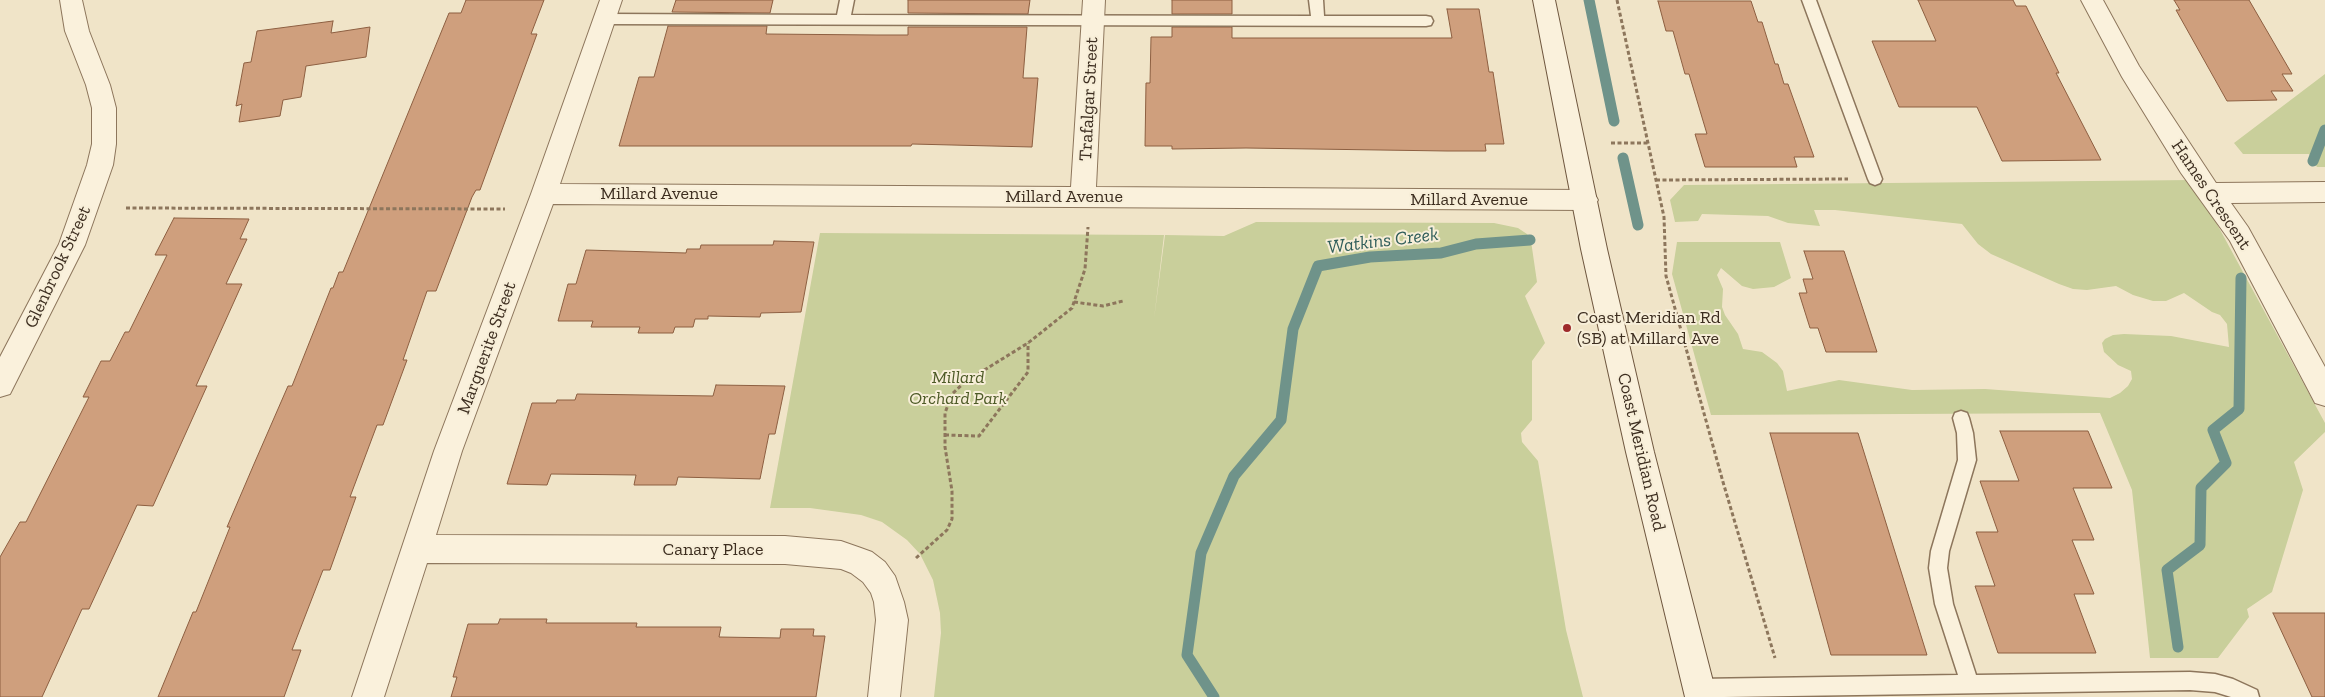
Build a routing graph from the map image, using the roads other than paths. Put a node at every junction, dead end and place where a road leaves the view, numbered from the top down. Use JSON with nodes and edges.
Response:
{"nodes":[{"id":1,"x":71,"y":0,"type":"edge"},
{"id":2,"x":847,"y":0,"type":"edge"},
{"id":3,"x":1316,"y":0,"type":"edge"},
{"id":4,"x":1544,"y":0,"type":"edge"},
{"id":5,"x":1809,"y":0,"type":"edge"},
{"id":6,"x":2092,"y":0,"type":"edge"},
{"id":7,"x":608,"y":9,"type":"edge"},
{"id":8,"x":1094,"y":10,"type":"edge"},
{"id":9,"x":843,"y":19,"type":"junction"},
{"id":10,"x":1318,"y":20,"type":"junction"},
{"id":11,"x":1426,"y":21,"type":"dead end"},
{"id":12,"x":1875,"y":179,"type":"road end"},
{"id":13,"x":2209,"y":192,"type":"junction"},
{"id":14,"x":2325,"y":192,"type":"edge"},
{"id":15,"x":544,"y":194,"type":"junction"},
{"id":16,"x":1083,"y":197,"type":"junction"},
{"id":17,"x":1585,"y":200,"type":"junction"},
{"id":18,"x":0,"y":385,"type":"edge"},
{"id":19,"x":2325,"y":394,"type":"edge"},
{"id":20,"x":1960,"y":418,"type":"dead end"},
{"id":21,"x":417,"y":549,"type":"junction"},
{"id":22,"x":1970,"y":684,"type":"junction"},
{"id":23,"x":1700,"y":692,"type":"edge"},
{"id":24,"x":368,"y":697,"type":"edge"},
{"id":25,"x":884,"y":697,"type":"edge"},
{"id":26,"x":2250,"y":697,"type":"edge"}],
"edges":[{"from":1,"to":18,"type":"street","name":"Glenbrook Street"},
{"from":2,"to":9,"type":"lane"},
{"from":3,"to":10,"type":"lane"},
{"from":4,"to":17,"type":"street","name":"Coast Meridian Road"},
{"from":5,"to":12,"type":"lane"},
{"from":6,"to":13,"type":"street","name":"Hames Crescent"},
{"from":7,"to":9,"type":"lane"},
{"from":7,"to":15,"type":"street","name":"Marguerite Street"},
{"from":8,"to":9,"type":"lane"},
{"from":8,"to":10,"type":"lane"},
{"from":8,"to":16,"type":"street","name":"Trafalgar Street"},
{"from":10,"to":11,"type":"lane"},
{"from":13,"to":14,"type":"street"},
{"from":13,"to":19,"type":"street","name":"Hames Crescent"},
{"from":15,"to":16,"type":"street","name":"Millard Avenue"},
{"from":15,"to":21,"type":"street","name":"Marguerite Street"},
{"from":16,"to":17,"type":"street","name":"Millard Avenue"},
{"from":17,"to":23,"type":"street","name":"Coast Meridian Road"},
{"from":20,"to":22,"type":"lane"},
{"from":21,"to":24,"type":"street","name":"Marguerite Street"},
{"from":21,"to":25,"type":"street","name":"Canary Place"},
{"from":22,"to":23,"type":"lane"},
{"from":22,"to":26,"type":"lane"}]}
